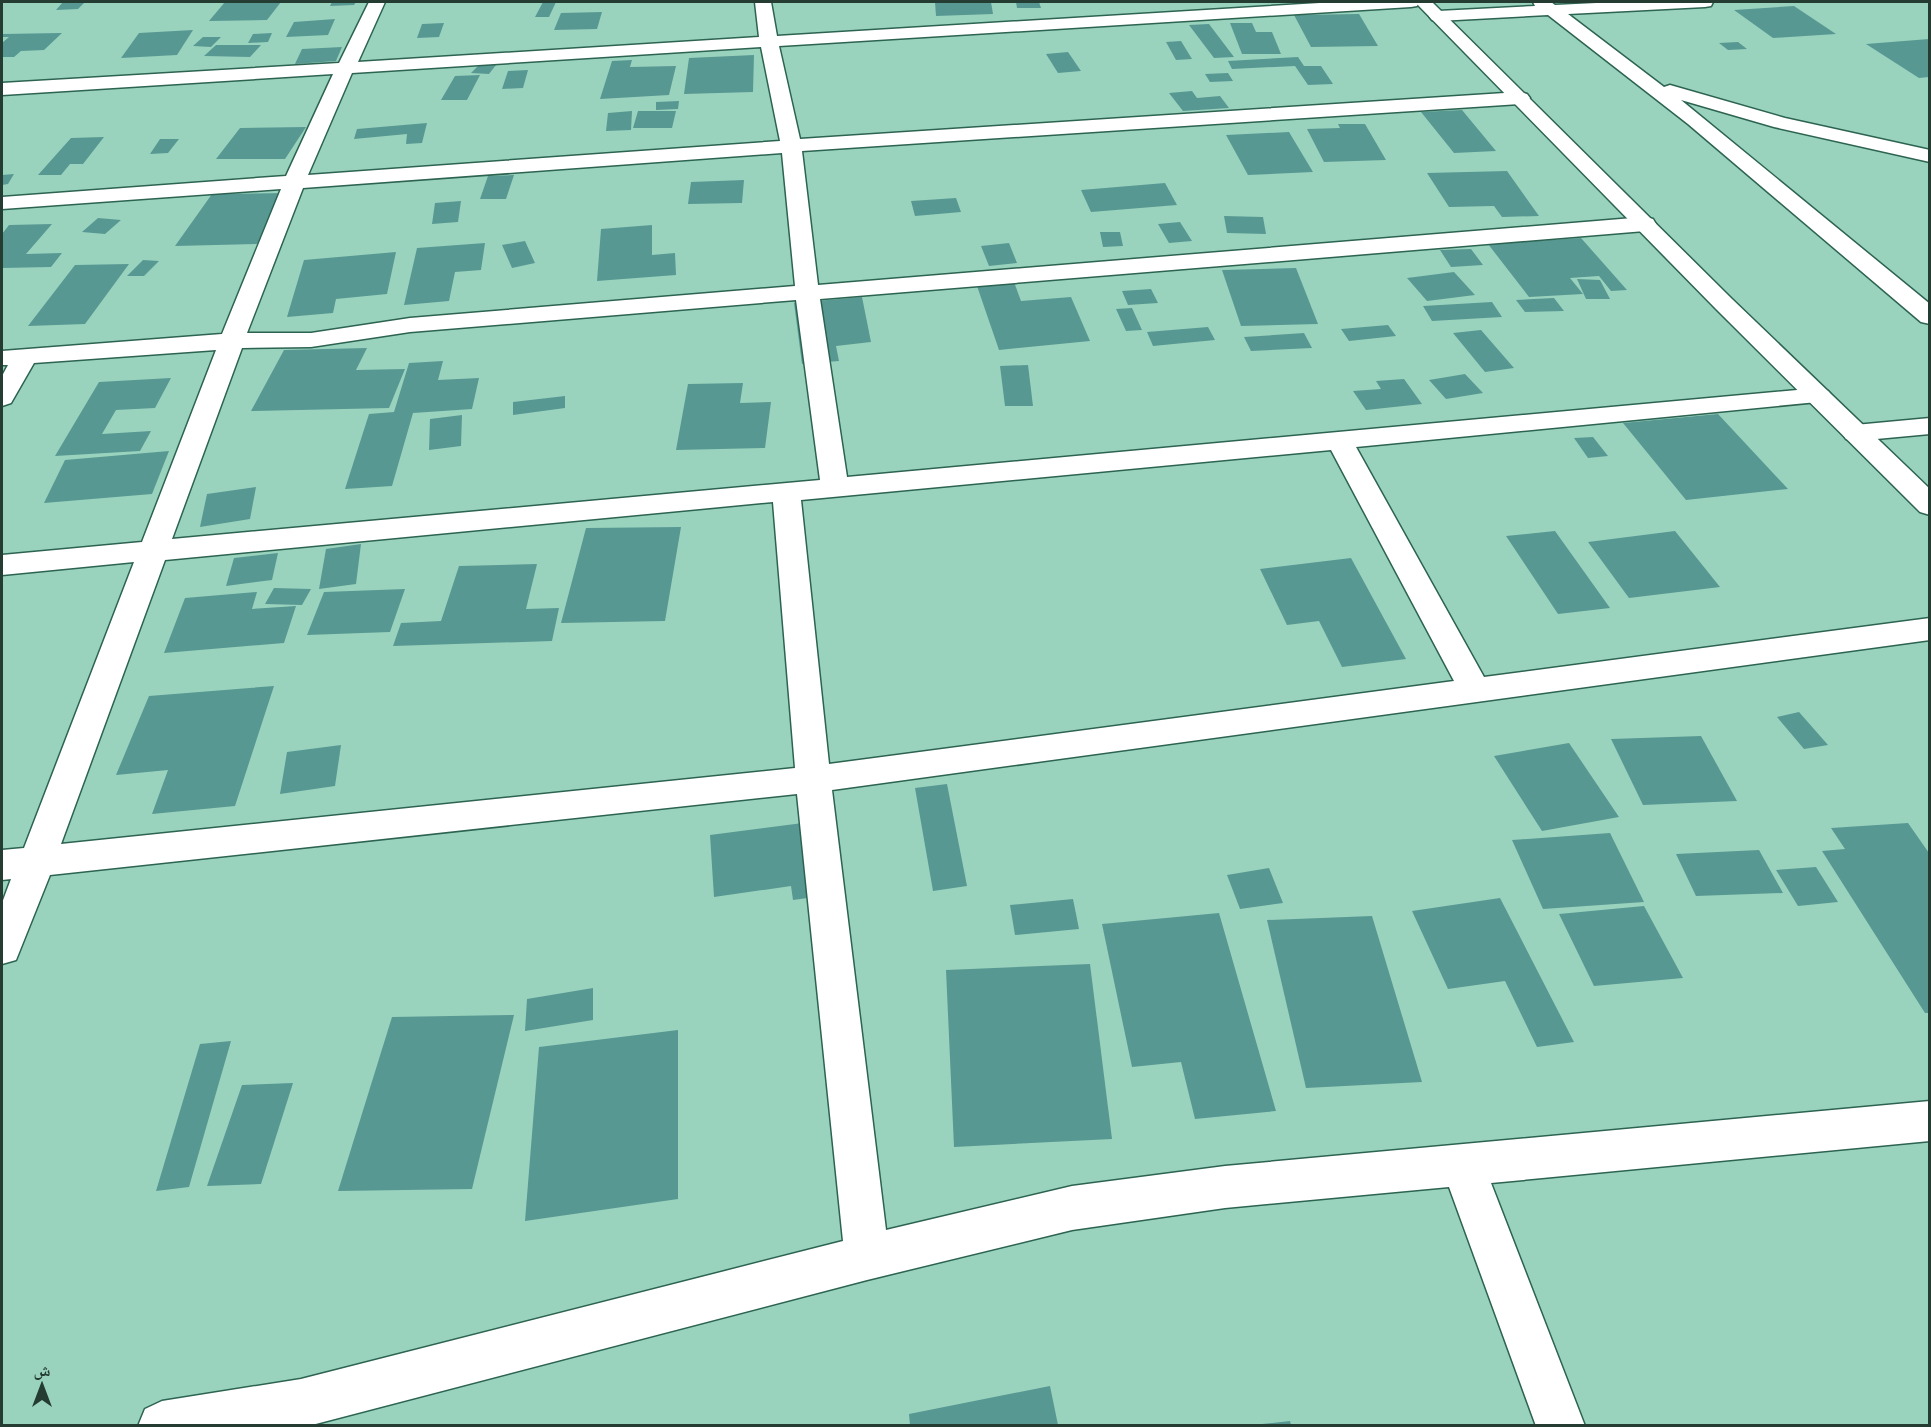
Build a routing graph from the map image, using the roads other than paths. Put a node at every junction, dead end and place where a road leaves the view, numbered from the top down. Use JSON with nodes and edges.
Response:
{"nodes":[{"id":1,"x":377,"y":2,"type":"edge"},
{"id":2,"x":763,"y":2,"type":"edge"},
{"id":3,"x":1410,"y":2,"type":"edge"},
{"id":4,"x":1705,"y":2,"type":"edge"},
{"id":5,"x":1547,"y":6,"type":"edge"},
{"id":6,"x":1431,"y":9,"type":"edge"},
{"id":7,"x":769,"y":42,"type":"junction"},
{"id":8,"x":345,"y":68,"type":"junction"},
{"id":9,"x":1651,"y":86,"type":"junction"},
{"id":10,"x":2,"y":89,"type":"edge"},
{"id":11,"x":1520,"y":98,"type":"junction"},
{"id":12,"x":791,"y":147,"type":"junction"},
{"id":13,"x":1929,"y":156,"type":"edge"},
{"id":14,"x":295,"y":182,"type":"junction"},
{"id":15,"x":2,"y":203,"type":"edge"},
{"id":16,"x":1645,"y":224,"type":"junction"},
{"id":17,"x":807,"y":293,"type":"junction"},
{"id":18,"x":1929,"y":317,"type":"edge"},
{"id":19,"x":232,"y":341,"type":"junction"},
{"id":20,"x":13,"y":357,"type":"edge"},
{"id":21,"x":1819,"y":396,"type":"junction"},
{"id":22,"x":2,"y":398,"type":"edge"},
{"id":23,"x":1929,"y":426,"type":"edge"},
{"id":24,"x":1855,"y":433,"type":"junction"},
{"id":25,"x":1339,"y":440,"type":"junction"},
{"id":26,"x":835,"y":487,"type":"junction"},
{"id":27,"x":786,"y":492,"type":"junction"},
{"id":28,"x":1929,"y":506,"type":"edge"},
{"id":29,"x":153,"y":550,"type":"junction"},
{"id":30,"x":2,"y":565,"type":"edge"},
{"id":31,"x":1929,"y":629,"type":"edge"},
{"id":32,"x":1474,"y":690,"type":"junction"},
{"id":33,"x":813,"y":779,"type":"junction"},
{"id":34,"x":37,"y":862,"type":"junction"},
{"id":35,"x":2,"y":865,"type":"edge"},
{"id":36,"x":2,"y":948,"type":"edge"},
{"id":37,"x":1929,"y":1121,"type":"edge"},
{"id":38,"x":1463,"y":1166,"type":"junction"},
{"id":39,"x":867,"y":1257,"type":"junction"},
{"id":40,"x":299,"y":1414,"type":"edge"},
{"id":41,"x":162,"y":1425,"type":"edge"},
{"id":42,"x":1561,"y":1425,"type":"edge"}],
"edges":[{"from":1,"to":8,"type":"street"},
{"from":2,"to":7,"type":"street"},
{"from":3,"to":7,"type":"street"},
{"from":4,"to":5,"type":"street"},
{"from":5,"to":6,"type":"street"},
{"from":5,"to":9,"type":"street"},
{"from":6,"to":11,"type":"street"},
{"from":7,"to":8,"type":"street"},
{"from":7,"to":12,"type":"street"},
{"from":8,"to":10,"type":"street"},
{"from":8,"to":14,"type":"street"},
{"from":9,"to":13,"type":"street"},
{"from":9,"to":18,"type":"street"},
{"from":11,"to":12,"type":"street"},
{"from":11,"to":16,"type":"street"},
{"from":12,"to":14,"type":"street"},
{"from":12,"to":17,"type":"street"},
{"from":14,"to":15,"type":"street"},
{"from":14,"to":19,"type":"street"},
{"from":16,"to":17,"type":"street"},
{"from":16,"to":21,"type":"street"},
{"from":17,"to":19,"type":"street"},
{"from":17,"to":26,"type":"street"},
{"from":19,"to":20,"type":"street"},
{"from":19,"to":29,"type":"street"},
{"from":20,"to":22,"type":"street"},
{"from":21,"to":24,"type":"street"},
{"from":21,"to":25,"type":"street"},
{"from":23,"to":24,"type":"street"},
{"from":24,"to":28,"type":"street"},
{"from":25,"to":26,"type":"street"},
{"from":25,"to":32,"type":"street"},
{"from":26,"to":27,"type":"street"},
{"from":27,"to":29,"type":"street"},
{"from":27,"to":33,"type":"street"},
{"from":29,"to":30,"type":"street"},
{"from":29,"to":34,"type":"street"},
{"from":31,"to":32,"type":"street"},
{"from":32,"to":33,"type":"street"},
{"from":33,"to":34,"type":"street"},
{"from":33,"to":39,"type":"street"},
{"from":34,"to":35,"type":"street"},
{"from":34,"to":36,"type":"street"},
{"from":37,"to":38,"type":"street"},
{"from":38,"to":39,"type":"street"},
{"from":38,"to":42,"type":"street"},
{"from":39,"to":40,"type":"street"},
{"from":40,"to":41,"type":"street"}]}
